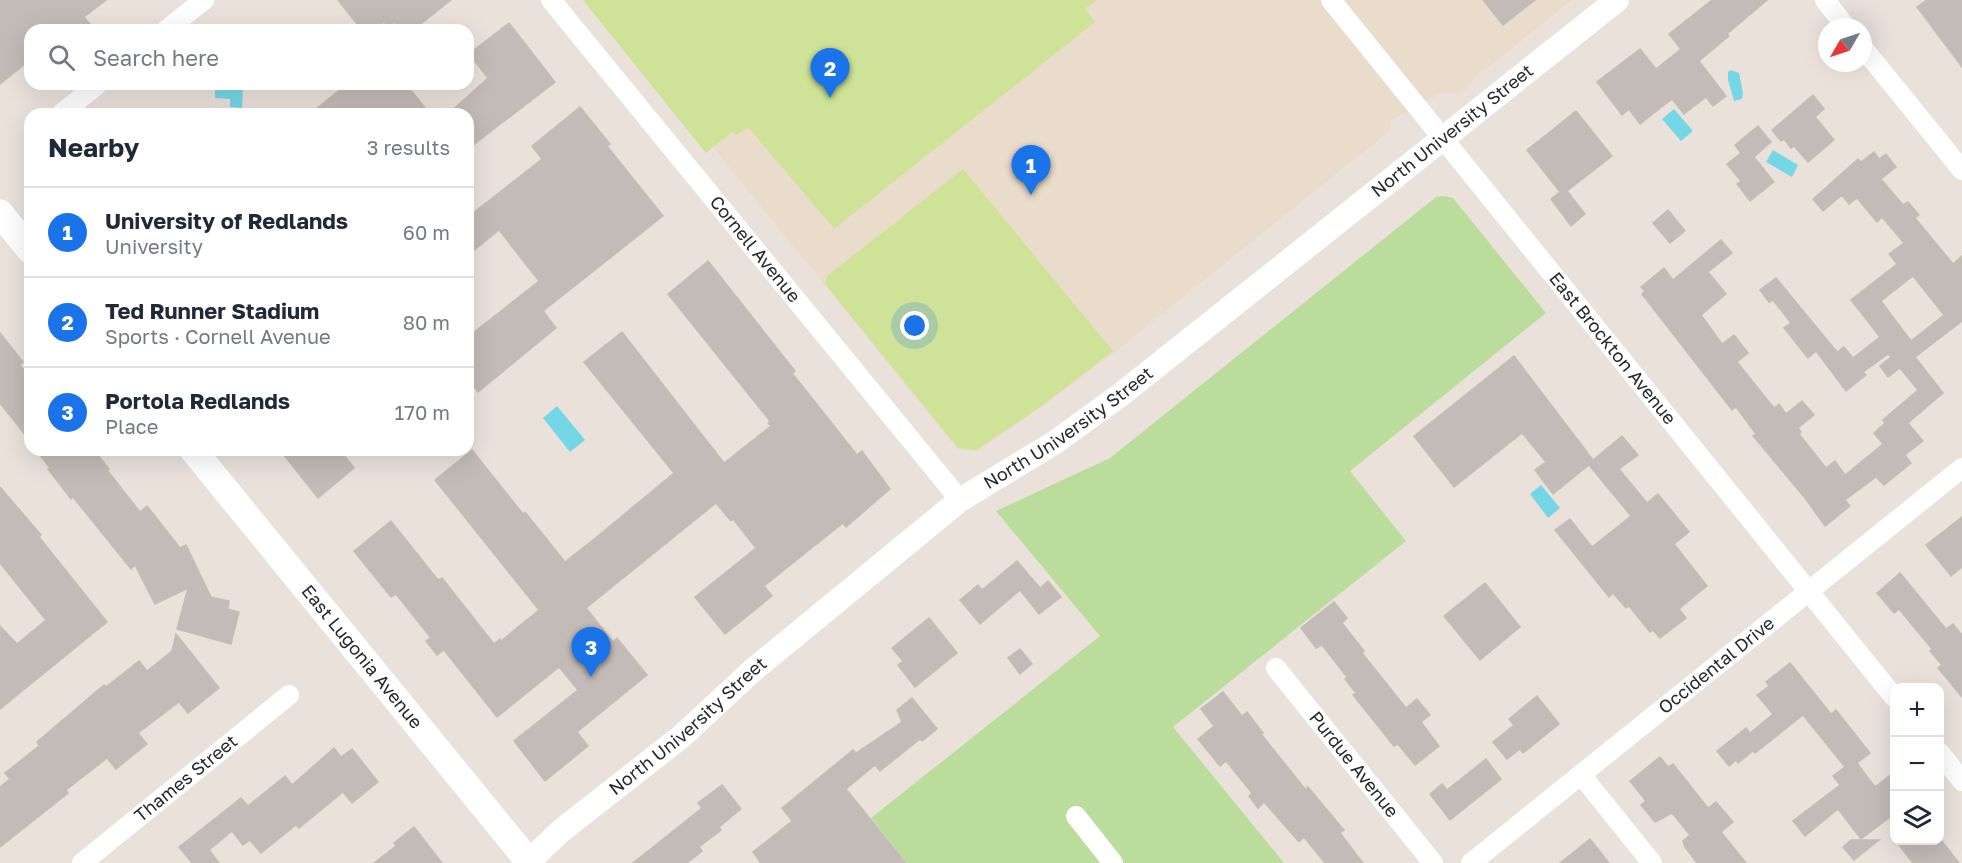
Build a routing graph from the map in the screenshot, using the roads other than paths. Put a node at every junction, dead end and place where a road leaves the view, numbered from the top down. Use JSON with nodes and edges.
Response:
{"nodes":[{"id":1,"x":204,"y":0,"type":"edge"},
{"id":2,"x":551,"y":0,"type":"edge"},
{"id":3,"x":1330,"y":0,"type":"edge"},
{"id":4,"x":1617,"y":0,"type":"edge"},
{"id":5,"x":1825,"y":0,"type":"edge"},
{"id":6,"x":1839,"y":18,"type":"edge"},
{"id":7,"x":174,"y":24,"type":"edge"},
{"id":8,"x":1872,"y":59,"type":"edge"},
{"id":9,"x":91,"y":90,"type":"edge"},
{"id":10,"x":68,"y":108,"type":"edge"},
{"id":11,"x":1443,"y":138,"type":"junction"},
{"id":12,"x":1962,"y":170,"type":"edge"},
{"id":13,"x":0,"y":213,"type":"edge"},
{"id":14,"x":24,"y":243,"type":"edge"},
{"id":15,"x":198,"y":456,"type":"edge"},
{"id":16,"x":1962,"y":468,"type":"edge"},
{"id":17,"x":960,"y":500,"type":"junction"},
{"id":18,"x":1809,"y":591,"type":"junction"},
{"id":19,"x":1276,"y":668,"type":"dead end"},
{"id":20,"x":1890,"y":692,"type":"edge"},
{"id":21,"x":289,"y":695,"type":"dead end"},
{"id":22,"x":1944,"y":758,"type":"edge"},
{"id":23,"x":1582,"y":776,"type":"junction"},
{"id":24,"x":1962,"y":781,"type":"edge"},
{"id":25,"x":1076,"y":816,"type":"dead end"},
{"id":26,"x":528,"y":862,"type":"edge"},
{"id":27,"x":82,"y":863,"type":"edge"},
{"id":28,"x":1113,"y":863,"type":"edge"},
{"id":29,"x":1433,"y":863,"type":"edge"},
{"id":30,"x":1471,"y":863,"type":"edge"},
{"id":31,"x":1652,"y":863,"type":"edge"}],
"edges":[{"from":1,"to":7,"type":"street"},
{"from":2,"to":17,"type":"street","name":"Cornell Avenue"},
{"from":3,"to":11,"type":"street","name":"East Brockton Avenue"},
{"from":4,"to":11,"type":"street","name":"North University Street"},
{"from":5,"to":6,"type":"street"},
{"from":8,"to":12,"type":"street"},
{"from":9,"to":10,"type":"street"},
{"from":11,"to":17,"type":"street","name":"North University Street"},
{"from":11,"to":18,"type":"street","name":"East Brockton Avenue"},
{"from":13,"to":14,"type":"main road"},
{"from":15,"to":26,"type":"main road","name":"East Lugonia Avenue"},
{"from":16,"to":18,"type":"street","name":"Occidental Drive"},
{"from":17,"to":26,"type":"street","name":"North University Street"},
{"from":18,"to":20,"type":"street","name":"East Brockton Avenue"},
{"from":18,"to":23,"type":"street","name":"Occidental Drive"},
{"from":19,"to":29,"type":"street","name":"Purdue Avenue"},
{"from":21,"to":27,"type":"street","name":"Thames Street"},
{"from":22,"to":24,"type":"street"},
{"from":23,"to":30,"type":"street","name":"Occidental Drive"},
{"from":23,"to":31,"type":"street"},
{"from":25,"to":28,"type":"street"}]}
